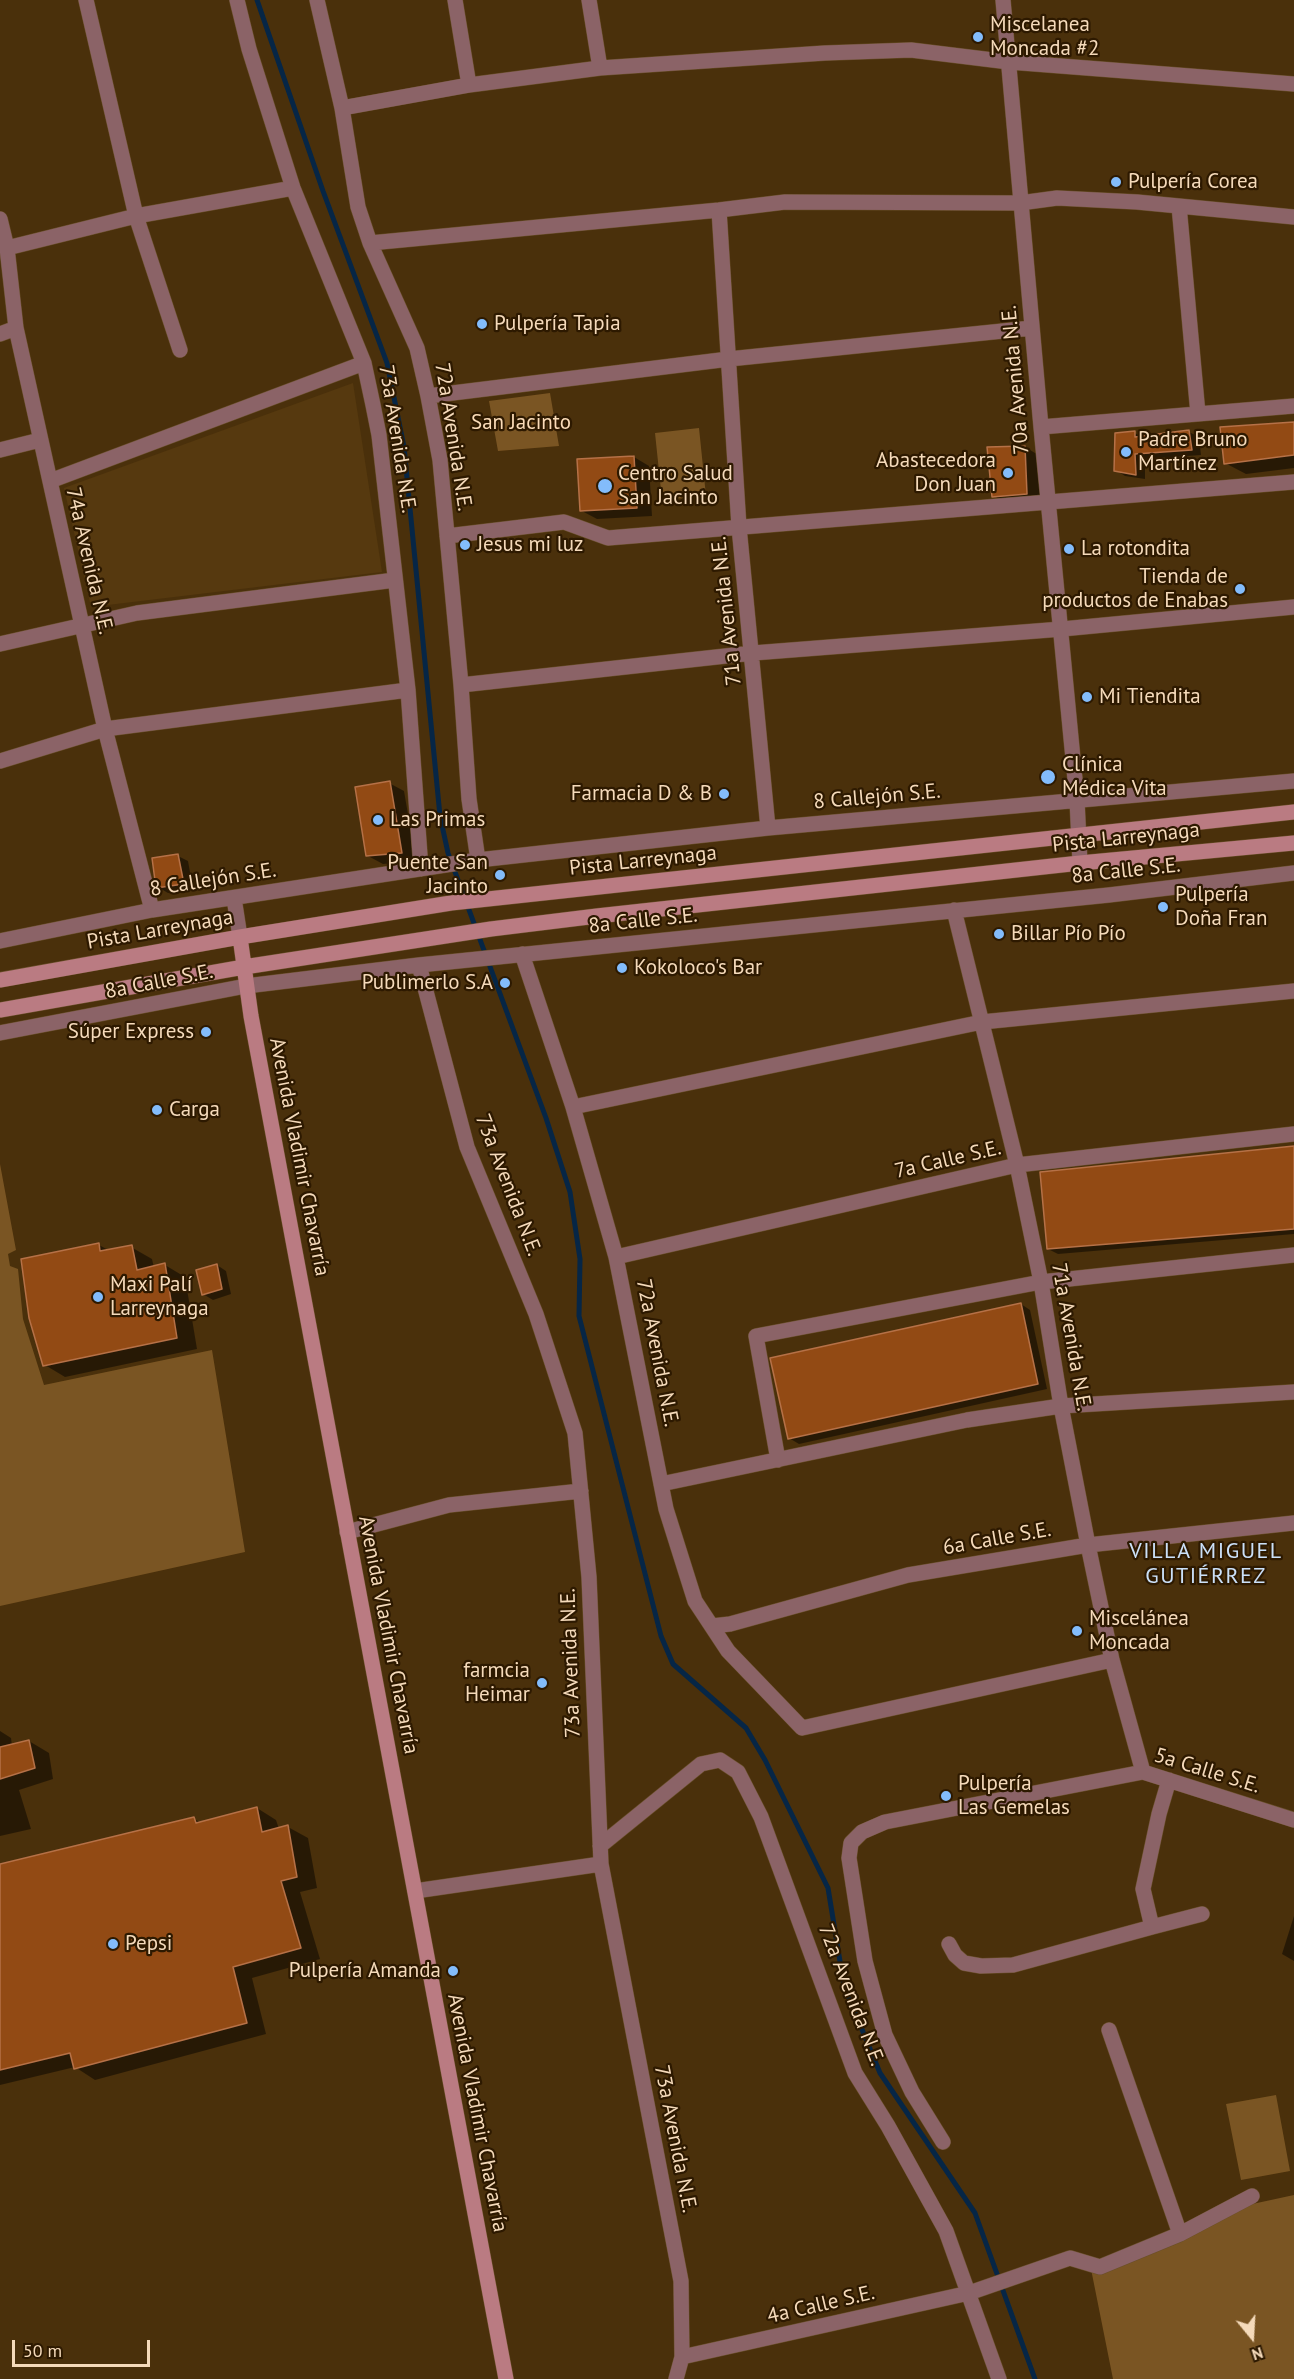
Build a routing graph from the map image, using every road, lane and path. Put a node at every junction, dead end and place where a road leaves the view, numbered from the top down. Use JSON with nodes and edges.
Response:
{"nodes":[{"id":1,"x":86,"y":0,"type":"edge"},
{"id":2,"x":237,"y":0,"type":"edge"},
{"id":3,"x":317,"y":0,"type":"edge"},
{"id":4,"x":455,"y":0,"type":"edge"},
{"id":5,"x":589,"y":0,"type":"edge"},
{"id":6,"x":1002,"y":0,"type":"edge"},
{"id":7,"x":1009,"y":62,"type":"junction"},
{"id":8,"x":600,"y":68,"type":"junction"},
{"id":9,"x":1294,"y":84,"type":"edge"},
{"id":10,"x":469,"y":85,"type":"junction"},
{"id":11,"x":342,"y":108,"type":"junction"},
{"id":12,"x":293,"y":188,"type":"junction"},
{"id":13,"x":1020,"y":203,"type":"junction"},
{"id":14,"x":1179,"y":206,"type":"junction"},
{"id":15,"x":719,"y":210,"type":"junction"},
{"id":16,"x":136,"y":216,"type":"junction"},
{"id":17,"x":1294,"y":217,"type":"edge"},
{"id":18,"x":0,"y":219,"type":"edge"},
{"id":19,"x":370,"y":243,"type":"junction"},
{"id":20,"x":7,"y":248,"type":"junction"},
{"id":21,"x":16,"y":328,"type":"junction"},
{"id":22,"x":1032,"y":328,"type":"junction"},
{"id":23,"x":0,"y":334,"type":"edge"},
{"id":24,"x":180,"y":350,"type":"dead end"},
{"id":25,"x":729,"y":359,"type":"junction"},
{"id":26,"x":364,"y":363,"type":"junction"},
{"id":27,"x":428,"y":396,"type":"junction"},
{"id":28,"x":1294,"y":406,"type":"edge"},
{"id":29,"x":1198,"y":414,"type":"junction"},
{"id":30,"x":1041,"y":427,"type":"junction"},
{"id":31,"x":40,"y":440,"type":"junction"},
{"id":32,"x":0,"y":450,"type":"edge"},
{"id":33,"x":50,"y":481,"type":"junction"},
{"id":34,"x":1294,"y":482,"type":"edge"},
{"id":35,"x":1049,"y":504,"type":"junction"},
{"id":36,"x":739,"y":527,"type":"junction"},
{"id":37,"x":447,"y":536,"type":"junction"},
{"id":38,"x":395,"y":580,"type":"junction"},
{"id":39,"x":1294,"y":607,"type":"edge"},
{"id":40,"x":81,"y":624,"type":"junction"},
{"id":41,"x":1062,"y":629,"type":"junction"},
{"id":42,"x":0,"y":644,"type":"edge"},
{"id":43,"x":753,"y":653,"type":"junction"},
{"id":44,"x":461,"y":685,"type":"junction"},
{"id":45,"x":408,"y":690,"type":"junction"},
{"id":46,"x":105,"y":729,"type":"junction"},
{"id":47,"x":0,"y":761,"type":"edge"},
{"id":48,"x":1294,"y":781,"type":"edge"},
{"id":49,"x":1077,"y":800,"type":"junction"},
{"id":50,"x":1294,"y":813,"type":"edge"},
{"id":51,"x":768,"y":828,"type":"junction"},
{"id":52,"x":1080,"y":836,"type":"junction"},
{"id":53,"x":1294,"y":843,"type":"edge"},
{"id":54,"x":468,"y":861,"type":"junction"},
{"id":55,"x":1080,"y":863,"type":"junction"},
{"id":56,"x":428,"y":868,"type":"junction"},
{"id":57,"x":1294,"y":873,"type":"edge"},
{"id":58,"x":234,"y":898,"type":"junction"},
{"id":59,"x":152,"y":910,"type":"junction"},
{"id":60,"x":954,"y":910,"type":"junction"},
{"id":61,"x":240,"y":937,"type":"junction"},
{"id":62,"x":0,"y":941,"type":"edge"},
{"id":63,"x":522,"y":954,"type":"junction"},
{"id":64,"x":419,"y":965,"type":"junction"},
{"id":65,"x":244,"y":967,"type":"junction"},
{"id":66,"x":0,"y":980,"type":"edge"},
{"id":67,"x":246,"y":986,"type":"junction"},
{"id":68,"x":1294,"y":991,"type":"edge"},
{"id":69,"x":0,"y":1010,"type":"edge"},
{"id":70,"x":982,"y":1022,"type":"junction"},
{"id":71,"x":0,"y":1034,"type":"edge"},
{"id":72,"x":573,"y":1107,"type":"junction"},
{"id":73,"x":1294,"y":1134,"type":"edge"},
{"id":74,"x":1017,"y":1166,"type":"junction"},
{"id":75,"x":1294,"y":1255,"type":"edge"},
{"id":76,"x":616,"y":1257,"type":"junction"},
{"id":77,"x":1041,"y":1282,"type":"junction"},
{"id":78,"x":1294,"y":1392,"type":"edge"},
{"id":79,"x":1061,"y":1406,"type":"junction"},
{"id":80,"x":778,"y":1460,"type":"junction"},
{"id":81,"x":661,"y":1484,"type":"junction"},
{"id":82,"x":581,"y":1491,"type":"junction"},
{"id":83,"x":1294,"y":1523,"type":"edge"},
{"id":84,"x":347,"y":1532,"type":"junction"},
{"id":85,"x":1088,"y":1545,"type":"junction"},
{"id":86,"x":712,"y":1626,"type":"junction"},
{"id":87,"x":1112,"y":1660,"type":"junction"},
{"id":88,"x":1143,"y":1772,"type":"junction"},
{"id":89,"x":1169,"y":1780,"type":"junction"},
{"id":90,"x":1294,"y":1820,"type":"edge"},
{"id":91,"x":600,"y":1846,"type":"junction"},
{"id":92,"x":601,"y":1864,"type":"junction"},
{"id":93,"x":415,"y":1892,"type":"junction"},
{"id":94,"x":1202,"y":1914,"type":"dead end"},
{"id":95,"x":1152,"y":1927,"type":"junction"},
{"id":96,"x":949,"y":1944,"type":"dead end"},
{"id":97,"x":1109,"y":2030,"type":"dead end"},
{"id":98,"x":944,"y":2142,"type":"dead end"},
{"id":99,"x":1252,"y":2196,"type":"dead end"},
{"id":100,"x":1180,"y":2234,"type":"junction"},
{"id":101,"x":969,"y":2293,"type":"junction"},
{"id":102,"x":681,"y":2357,"type":"junction"},
{"id":103,"x":506,"y":2379,"type":"edge"},
{"id":104,"x":676,"y":2379,"type":"edge"},
{"id":105,"x":999,"y":2379,"type":"edge"}],
"edges":[{"from":1,"to":16,"type":"street"},
{"from":2,"to":12,"type":"street","name":"73a Avenida N.E."},
{"from":3,"to":11,"type":"street","name":"72a Avenida N.E."},
{"from":4,"to":10,"type":"street"},
{"from":5,"to":8,"type":"street"},
{"from":6,"to":7,"type":"street","name":"70a Avenida N.E."},
{"from":7,"to":8,"type":"street"},
{"from":7,"to":9,"type":"street"},
{"from":7,"to":13,"type":"street","name":"70a Avenida N.E."},
{"from":8,"to":10,"type":"street"},
{"from":10,"to":11,"type":"street"},
{"from":11,"to":19,"type":"street","name":"72a Avenida N.E."},
{"from":12,"to":16,"type":"street"},
{"from":12,"to":26,"type":"street","name":"73a Avenida N.E."},
{"from":13,"to":14,"type":"street"},
{"from":13,"to":15,"type":"street"},
{"from":13,"to":22,"type":"street","name":"70a Avenida N.E."},
{"from":14,"to":17,"type":"street"},
{"from":14,"to":29,"type":"street"},
{"from":15,"to":19,"type":"street"},
{"from":15,"to":25,"type":"street","name":"71a Avenida N.E."},
{"from":16,"to":20,"type":"street"},
{"from":16,"to":24,"type":"street"},
{"from":18,"to":20,"type":"street","name":"74a Avenida N.E."},
{"from":19,"to":27,"type":"street","name":"72a Avenida N.E."},
{"from":20,"to":21,"type":"street","name":"74a Avenida N.E."},
{"from":21,"to":23,"type":"street"},
{"from":21,"to":31,"type":"street","name":"74a Avenida N.E."},
{"from":22,"to":25,"type":"street"},
{"from":22,"to":30,"type":"street","name":"70a Avenida N.E."},
{"from":25,"to":27,"type":"street"},
{"from":25,"to":36,"type":"street","name":"71a Avenida N.E."},
{"from":26,"to":33,"type":"street"},
{"from":26,"to":38,"type":"street","name":"73a Avenida N.E."},
{"from":27,"to":37,"type":"street","name":"72a Avenida N.E."},
{"from":28,"to":29,"type":"street"},
{"from":29,"to":30,"type":"street"},
{"from":30,"to":35,"type":"street","name":"70a Avenida N.E."},
{"from":31,"to":32,"type":"street"},
{"from":31,"to":33,"type":"street","name":"74a Avenida N.E."},
{"from":33,"to":40,"type":"street","name":"74a Avenida N.E."},
{"from":34,"to":35,"type":"street"},
{"from":35,"to":36,"type":"street"},
{"from":35,"to":41,"type":"street","name":"70a Avenida N.E."},
{"from":36,"to":37,"type":"street"},
{"from":36,"to":43,"type":"street","name":"71a Avenida N.E."},
{"from":37,"to":44,"type":"street","name":"72a Avenida N.E."},
{"from":38,"to":40,"type":"street"},
{"from":38,"to":45,"type":"street","name":"73a Avenida N.E."},
{"from":39,"to":41,"type":"street"},
{"from":40,"to":42,"type":"street"},
{"from":40,"to":46,"type":"street","name":"74a Avenida N.E."},
{"from":41,"to":43,"type":"street"},
{"from":41,"to":49,"type":"street","name":"70a Avenida N.E."},
{"from":43,"to":44,"type":"street"},
{"from":43,"to":51,"type":"street","name":"71a Avenida N.E."},
{"from":44,"to":54,"type":"street","name":"72a Avenida N.E."},
{"from":45,"to":46,"type":"street"},
{"from":45,"to":56,"type":"street","name":"73a Avenida N.E."},
{"from":46,"to":47,"type":"street"},
{"from":46,"to":59,"type":"street","name":"74a Avenida N.E."},
{"from":48,"to":49,"type":"street","name":"8 Callejón S.E."},
{"from":49,"to":51,"type":"street","name":"8 Callejón S.E."},
{"from":49,"to":52,"type":"street","name":"70a Avenida N.E."},
{"from":50,"to":52,"type":"main road","name":"Pista Larreynaga"},
{"from":51,"to":54,"type":"street","name":"8 Callejón S.E."},
{"from":52,"to":55,"type":"street","name":"70a Avenida N.E."},
{"from":52,"to":61,"type":"main road","name":"Pista Larreynaga"},
{"from":53,"to":55,"type":"main road","name":"Pista Larreynaga"},
{"from":54,"to":56,"type":"street","name":"8 Callejón S.E."},
{"from":55,"to":65,"type":"main road","name":"Pista Larreynaga"},
{"from":56,"to":58,"type":"street","name":"8 Callejón S.E."},
{"from":57,"to":60,"type":"street","name":"8a Calle S.E."},
{"from":58,"to":59,"type":"street","name":"8 Callejón S.E."},
{"from":58,"to":61,"type":"street","name":"Avenida Vladimir Chavarría"},
{"from":59,"to":62,"type":"street","name":"8 Callejón S.E."},
{"from":60,"to":63,"type":"street","name":"8a Calle S.E."},
{"from":60,"to":70,"type":"street","name":"71a Avenida N.E."},
{"from":61,"to":65,"type":"main road","name":"Avenida Vladimir Chavarría"},
{"from":61,"to":66,"type":"main road","name":"Pista Larreynaga"},
{"from":63,"to":64,"type":"street","name":"8a Calle S.E."},
{"from":63,"to":72,"type":"street","name":"72a Avenida N.E."},
{"from":64,"to":67,"type":"street","name":"8a Calle S.E."},
{"from":64,"to":82,"type":"street","name":"73a Avenida N.E."},
{"from":65,"to":67,"type":"main road","name":"Avenida Vladimir Chavarría"},
{"from":65,"to":69,"type":"main road","name":"Pista Larreynaga"},
{"from":67,"to":71,"type":"street","name":"8a Calle S.E."},
{"from":67,"to":84,"type":"main road","name":"Avenida Vladimir Chavarría"},
{"from":68,"to":70,"type":"street"},
{"from":70,"to":72,"type":"street"},
{"from":70,"to":74,"type":"street","name":"71a Avenida N.E."},
{"from":72,"to":76,"type":"street","name":"72a Avenida N.E."},
{"from":73,"to":74,"type":"street","name":"7a Calle S.E."},
{"from":74,"to":76,"type":"street","name":"7a Calle S.E."},
{"from":74,"to":77,"type":"street","name":"71a Avenida N.E."},
{"from":75,"to":77,"type":"street"},
{"from":76,"to":81,"type":"street","name":"72a Avenida N.E."},
{"from":77,"to":79,"type":"street","name":"71a Avenida N.E."},
{"from":77,"to":80,"type":"street"},
{"from":78,"to":79,"type":"street"},
{"from":79,"to":80,"type":"street"},
{"from":79,"to":85,"type":"street","name":"71a Avenida N.E."},
{"from":80,"to":81,"type":"street"},
{"from":81,"to":86,"type":"street","name":"72a Avenida N.E."},
{"from":82,"to":84,"type":"street"},
{"from":82,"to":91,"type":"street","name":"73a Avenida N.E."},
{"from":83,"to":85,"type":"street","name":"6a Calle S.E."},
{"from":84,"to":93,"type":"main road","name":"Avenida Vladimir Chavarría"},
{"from":85,"to":86,"type":"street","name":"6a Calle S.E."},
{"from":85,"to":87,"type":"street","name":"71a Avenida N.E."},
{"from":86,"to":87,"type":"street","name":"72a Avenida N.E."},
{"from":87,"to":88,"type":"street","name":"71a Avenida N.E."},
{"from":88,"to":89,"type":"street","name":"5a Calle S.E."},
{"from":88,"to":98,"type":"street","name":"5a Calle S.E."},
{"from":89,"to":90,"type":"street","name":"5a Calle S.E."},
{"from":89,"to":95,"type":"street"},
{"from":91,"to":92,"type":"street","name":"73a Avenida N.E."},
{"from":91,"to":101,"type":"street","name":"72a Avenida N.E."},
{"from":92,"to":93,"type":"street"},
{"from":92,"to":102,"type":"street","name":"73a Avenida N.E."},
{"from":93,"to":103,"type":"main road","name":"Avenida Vladimir Chavarría"},
{"from":94,"to":95,"type":"street"},
{"from":95,"to":96,"type":"street"},
{"from":97,"to":100,"type":"street"},
{"from":99,"to":100,"type":"street","name":"4a Calle S.E."},
{"from":100,"to":101,"type":"street","name":"4a Calle S.E."},
{"from":101,"to":102,"type":"street","name":"4a Calle S.E."},
{"from":101,"to":105,"type":"street","name":"72a Avenida N.E."},
{"from":102,"to":104,"type":"street","name":"73a Avenida N.E."}]}
